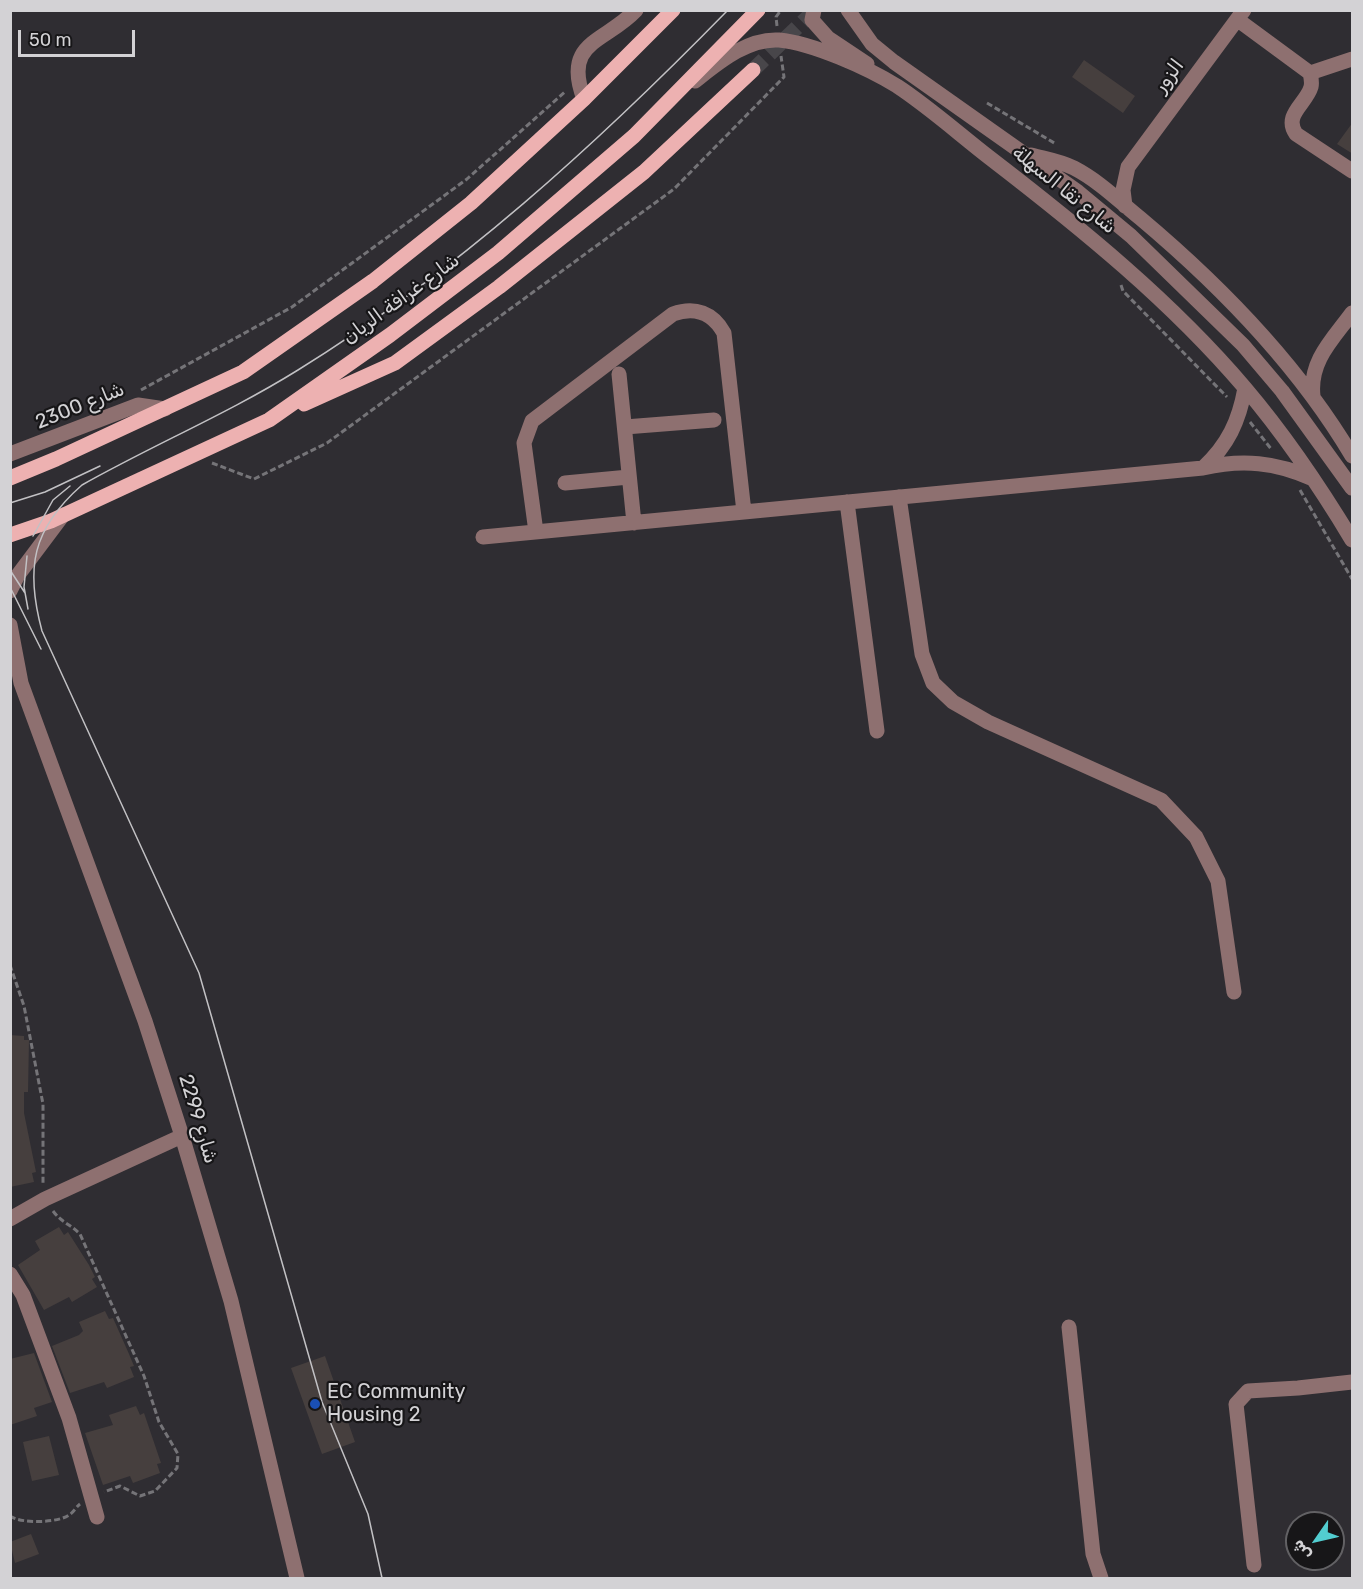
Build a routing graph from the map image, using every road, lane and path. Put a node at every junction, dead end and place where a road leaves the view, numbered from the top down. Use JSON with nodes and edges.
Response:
{"nodes":[{"id":1,"x":636,"y":10,"type":"edge"},
{"id":2,"x":673,"y":10,"type":"edge"},
{"id":3,"x":758,"y":10,"type":"edge"},
{"id":4,"x":814,"y":10,"type":"edge"},
{"id":5,"x":848,"y":10,"type":"edge"},
{"id":6,"x":1241,"y":15,"type":"edge"},
{"id":7,"x":1353,"y":59,"type":"edge"},
{"id":8,"x":753,"y":70,"type":"tunnel mouth"},
{"id":9,"x":1310,"y":73,"type":"junction"},
{"id":10,"x":577,"y":80,"type":"junction"},
{"id":11,"x":896,"y":86,"type":"junction"},
{"id":12,"x":584,"y":99,"type":"junction"},
{"id":13,"x":668,"y":102,"type":"junction"},
{"id":14,"x":1019,"y":152,"type":"junction"},
{"id":15,"x":1128,"y":167,"type":"junction"},
{"id":16,"x":1353,"y":171,"type":"edge"},
{"id":17,"x":1096,"y":182,"type":"junction"},
{"id":18,"x":1125,"y":206,"type":"junction"},
{"id":19,"x":1353,"y":313,"type":"edge"},
{"id":20,"x":1318,"y":359,"type":"junction"},
{"id":21,"x":1285,"y":363,"type":"junction"},
{"id":22,"x":619,"y":374,"type":"dead end"},
{"id":23,"x":1245,"y":388,"type":"junction"},
{"id":24,"x":140,"y":391,"type":"dead end"},
{"id":25,"x":1313,"y":396,"type":"junction"},
{"id":26,"x":165,"y":409,"type":"junction"},
{"id":27,"x":268,"y":420,"type":"junction"},
{"id":28,"x":714,"y":420,"type":"dead end"},
{"id":29,"x":625,"y":427,"type":"junction"},
{"id":30,"x":10,"y":453,"type":"edge"},
{"id":31,"x":1353,"y":456,"type":"edge"},
{"id":32,"x":1203,"y":468,"type":"junction"},
{"id":33,"x":629,"y":477,"type":"junction"},
{"id":34,"x":10,"y":478,"type":"edge"},
{"id":35,"x":1313,"y":479,"type":"junction"},
{"id":36,"x":565,"y":483,"type":"dead end"},
{"id":37,"x":1353,"y":488,"type":"edge"},
{"id":38,"x":899,"y":497,"type":"junction"},
{"id":39,"x":847,"y":502,"type":"junction"},
{"id":40,"x":744,"y":512,"type":"junction"},
{"id":41,"x":63,"y":515,"type":"junction"},
{"id":42,"x":634,"y":523,"type":"junction"},
{"id":43,"x":536,"y":532,"type":"junction"},
{"id":44,"x":10,"y":535,"type":"edge"},
{"id":45,"x":483,"y":537,"type":"dead end"},
{"id":46,"x":1353,"y":540,"type":"edge"},
{"id":47,"x":10,"y":591,"type":"edge"},
{"id":48,"x":10,"y":625,"type":"edge"},
{"id":49,"x":10,"y":665,"type":"edge"},
{"id":50,"x":21,"y":683,"type":"junction"},
{"id":51,"x":877,"y":731,"type":"dead end"},
{"id":52,"x":10,"y":965,"type":"edge"},
{"id":53,"x":1234,"y":992,"type":"dead end"},
{"id":54,"x":182,"y":1136,"type":"junction"},
{"id":55,"x":45,"y":1199,"type":"junction"},
{"id":56,"x":10,"y":1219,"type":"edge"},
{"id":57,"x":10,"y":1274,"type":"edge"},
{"id":58,"x":1069,"y":1327,"type":"dead end"},
{"id":59,"x":1353,"y":1382,"type":"edge"},
{"id":60,"x":92,"y":1497,"type":"junction"},
{"id":61,"x":10,"y":1516,"type":"edge"},
{"id":62,"x":97,"y":1517,"type":"dead end"},
{"id":63,"x":1254,"y":1565,"type":"dead end"},
{"id":64,"x":297,"y":1578,"type":"edge"},
{"id":65,"x":1101,"y":1578,"type":"edge"}],
"edges":[{"from":1,"to":10,"type":"street"},
{"from":2,"to":12,"type":"main road","name":"شارع غرافة الريان"},
{"from":3,"to":13,"type":"main road","name":"شارع غرافة الريان"},
{"from":4,"to":11,"type":"street"},
{"from":5,"to":14,"type":"street","name":"شارع نقا السهلة"},
{"from":6,"to":9,"type":"street"},
{"from":6,"to":15,"type":"street","name":"الزور"},
{"from":7,"to":9,"type":"street"},
{"from":8,"to":27,"type":"main road"},
{"from":9,"to":16,"type":"street"},
{"from":10,"to":12,"type":"street"},
{"from":10,"to":24,"type":"path"},
{"from":11,"to":13,"type":"street","name":"شارع نقا السهلة"},
{"from":11,"to":23,"type":"street","name":"شارع نقا السهلة"},
{"from":12,"to":26,"type":"main road","name":"شارع غرافة الريان"},
{"from":13,"to":27,"type":"main road","name":"شارع غرافة الريان"},
{"from":14,"to":17,"type":"street","name":"شارع نقا السهلة"},
{"from":14,"to":37,"type":"street","name":"شارع نقا السهلة"},
{"from":15,"to":17,"type":"street","name":"الزور"},
{"from":15,"to":18,"type":"street","name":"الزور"},
{"from":17,"to":18,"type":"street","name":"شارع نقا السهلة"},
{"from":18,"to":21,"type":"street","name":"شارع نقا السهلة"},
{"from":19,"to":20,"type":"street"},
{"from":20,"to":21,"type":"street"},
{"from":20,"to":25,"type":"street"},
{"from":21,"to":25,"type":"street","name":"شارع نقا السهلة"},
{"from":22,"to":29,"type":"street"},
{"from":23,"to":32,"type":"street"},
{"from":23,"to":35,"type":"street","name":"شارع نقا السهلة"},
{"from":25,"to":31,"type":"street","name":"شارع نقا السهلة"},
{"from":26,"to":30,"type":"street","name":"شارع 2300"},
{"from":26,"to":34,"type":"main road","name":"شارع غرافة الريان"},
{"from":27,"to":41,"type":"main road","name":"شارع غرافة الريان"},
{"from":28,"to":29,"type":"street"},
{"from":29,"to":33,"type":"street"},
{"from":32,"to":35,"type":"street"},
{"from":32,"to":38,"type":"street"},
{"from":33,"to":36,"type":"street"},
{"from":33,"to":42,"type":"street"},
{"from":35,"to":46,"type":"street","name":"شارع نقا السهلة"},
{"from":38,"to":39,"type":"street"},
{"from":38,"to":53,"type":"street"},
{"from":39,"to":40,"type":"street"},
{"from":39,"to":51,"type":"street"},
{"from":40,"to":42,"type":"street"},
{"from":40,"to":43,"type":"street"},
{"from":41,"to":44,"type":"main road","name":"شارع غرافة الريان"},
{"from":41,"to":47,"type":"street"},
{"from":42,"to":43,"type":"street"},
{"from":43,"to":45,"type":"street"},
{"from":48,"to":50,"type":"street","name":"شارع 2299"},
{"from":49,"to":50,"type":"street","name":"شارع 2299"},
{"from":50,"to":54,"type":"street","name":"شارع 2299"},
{"from":52,"to":55,"type":"path"},
{"from":54,"to":55,"type":"street"},
{"from":54,"to":64,"type":"street","name":"شارع 2299"},
{"from":55,"to":56,"type":"street"},
{"from":55,"to":60,"type":"path"},
{"from":57,"to":60,"type":"street"},
{"from":58,"to":65,"type":"street"},
{"from":59,"to":63,"type":"street"},
{"from":60,"to":61,"type":"path"},
{"from":60,"to":62,"type":"street"}]}
